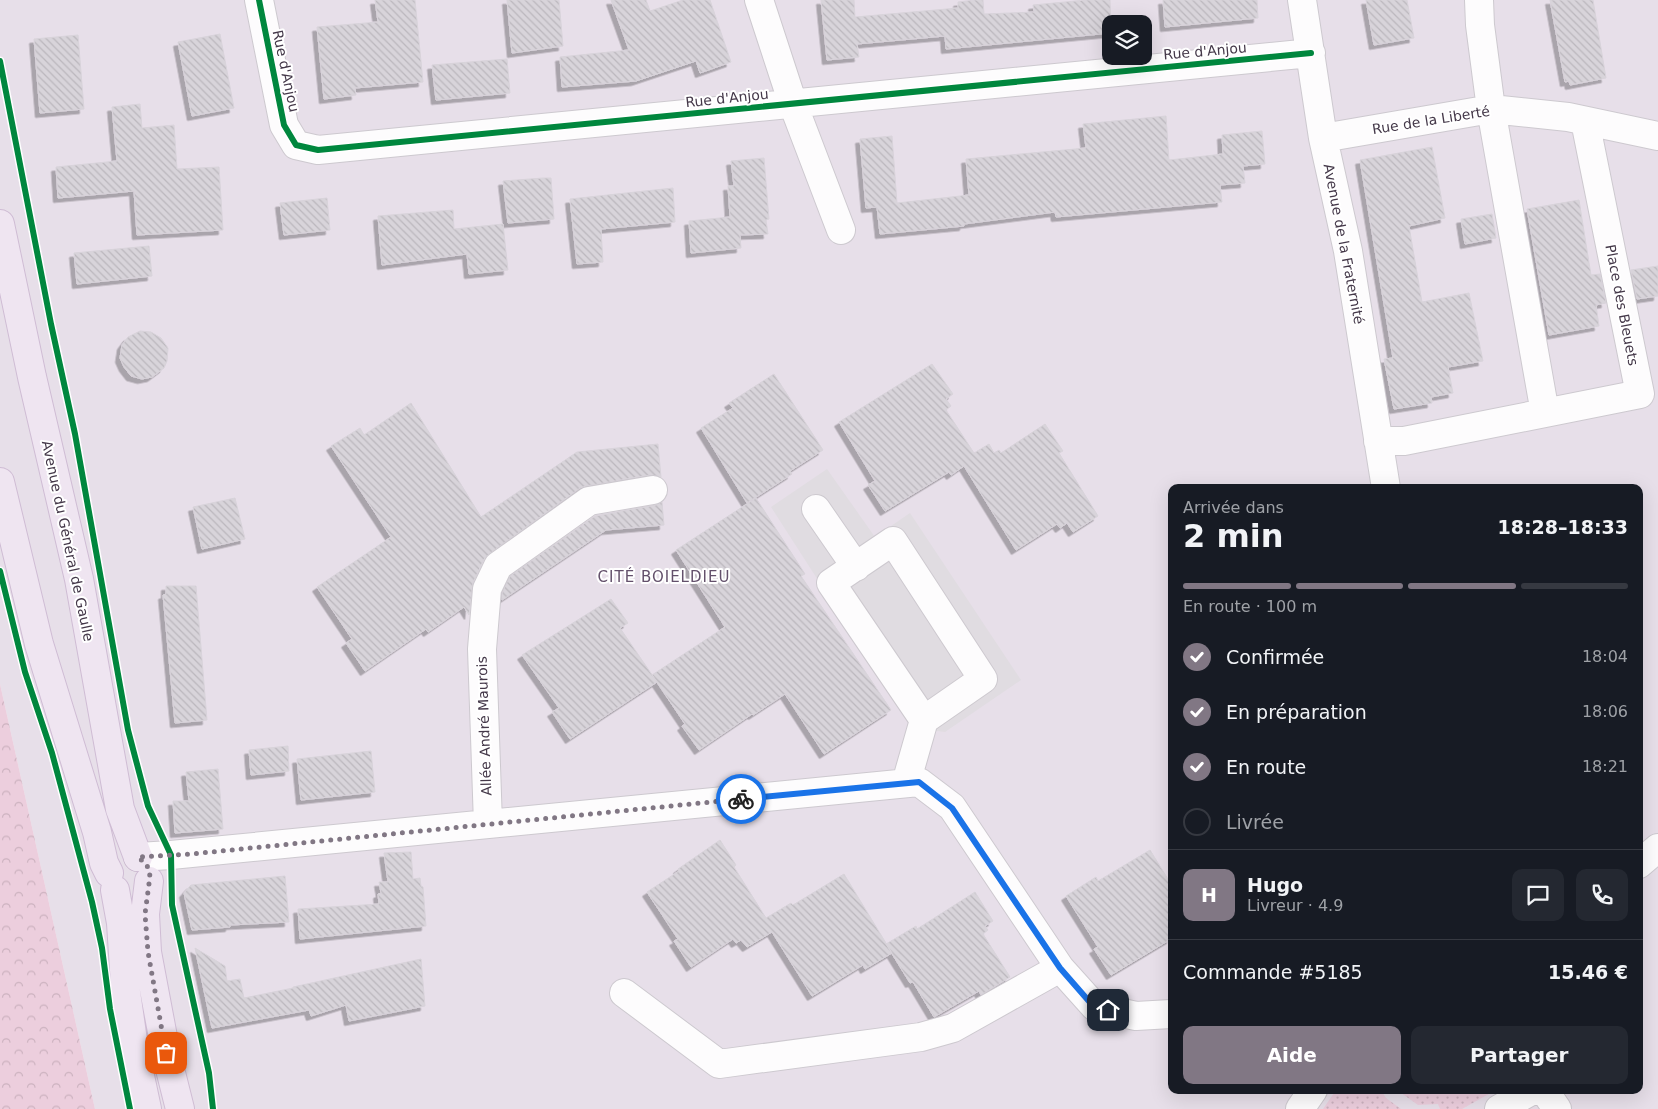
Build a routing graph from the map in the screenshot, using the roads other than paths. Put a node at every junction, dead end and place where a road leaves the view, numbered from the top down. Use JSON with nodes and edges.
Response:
{"nodes":[{"id":1,"x":259,"y":0,"type":"edge"},
{"id":2,"x":759,"y":0,"type":"edge"},
{"id":3,"x":1302,"y":0,"type":"edge"},
{"id":4,"x":1479,"y":0,"type":"edge"},
{"id":5,"x":1311,"y":53,"type":"junction"},
{"id":6,"x":793,"y":104,"type":"junction"},
{"id":7,"x":1492,"y":109,"type":"junction"},
{"id":8,"x":1585,"y":120,"type":"junction"},
{"id":9,"x":1658,"y":136,"type":"edge"},
{"id":10,"x":1323,"y":138,"type":"junction"},
{"id":11,"x":0,"y":224,"type":"edge"},
{"id":12,"x":841,"y":230,"type":"dead end"},
{"id":13,"x":1545,"y":413,"type":"junction"},
{"id":14,"x":1378,"y":441,"type":"junction"},
{"id":15,"x":0,"y":482,"type":"edge"},
{"id":16,"x":1385,"y":484,"type":"edge"},
{"id":17,"x":653,"y":490,"type":"dead end"},
{"id":18,"x":816,"y":509,"type":"dead end"},
{"id":19,"x":856,"y":567,"type":"junction"},
{"id":20,"x":924,"y":720,"type":"junction"},
{"id":21,"x":906,"y":782,"type":"junction"},
{"id":22,"x":488,"y":824,"type":"junction"},
{"id":23,"x":1658,"y":848,"type":"edge"},
{"id":24,"x":1643,"y":861,"type":"edge"},
{"id":25,"x":143,"y":869,"type":"junction"},
{"id":26,"x":112,"y":881,"type":"junction"},
{"id":27,"x":1060,"y":968,"type":"junction"},
{"id":28,"x":624,"y":992,"type":"dead end"},
{"id":29,"x":1168,"y":1014,"type":"edge"},
{"id":30,"x":1310,"y":1094,"type":"edge"},
{"id":31,"x":1525,"y":1094,"type":"edge"},
{"id":32,"x":1547,"y":1094,"type":"edge"},
{"id":33,"x":147,"y":1109,"type":"edge"},
{"id":34,"x":180,"y":1109,"type":"edge"},
{"id":35,"x":1300,"y":1109,"type":"edge"},
{"id":36,"x":1499,"y":1109,"type":"edge"},
{"id":37,"x":1557,"y":1109,"type":"edge"}],
"edges":[{"from":1,"to":6,"type":"street","name":"Rue d'Anjou"},
{"from":2,"to":6,"type":"street"},
{"from":3,"to":5,"type":"street","name":"Avenue de la Fraternité"},
{"from":4,"to":7,"type":"street"},
{"from":5,"to":6,"type":"street","name":"Rue d'Anjou"},
{"from":5,"to":10,"type":"street","name":"Avenue de la Fraternité"},
{"from":6,"to":12,"type":"street"},
{"from":7,"to":8,"type":"street","name":"Rue de la Liberté"},
{"from":7,"to":10,"type":"street","name":"Rue de la Liberté"},
{"from":7,"to":13,"type":"street"},
{"from":8,"to":9,"type":"street","name":"Rue de la Liberté"},
{"from":8,"to":13,"type":"street","name":"Place des Bleuets"},
{"from":10,"to":14,"type":"street","name":"Avenue de la Fraternité"},
{"from":11,"to":25,"type":"main road","name":"Avenue du Général de Gaulle"},
{"from":13,"to":14,"type":"street","name":"Place des Bleuets"},
{"from":14,"to":16,"type":"street","name":"Avenue de la Fraternité"},
{"from":15,"to":26,"type":"main road"},
{"from":17,"to":22,"type":"street","name":"Allée André Maurois"},
{"from":18,"to":19,"type":"street"},
{"from":19,"to":20,"type":"street"},
{"from":19,"to":20,"type":"street"},
{"from":20,"to":21,"type":"street"},
{"from":21,"to":22,"type":"street"},
{"from":21,"to":27,"type":"street"},
{"from":22,"to":25,"type":"street"},
{"from":23,"to":24,"type":"street"},
{"from":25,"to":26,"type":"main road"},
{"from":25,"to":34,"type":"main road","name":"Avenue du Général de Gaulle"},
{"from":26,"to":33,"type":"main road"},
{"from":27,"to":28,"type":"street"},
{"from":27,"to":29,"type":"street"},
{"from":30,"to":35,"type":"street"},
{"from":31,"to":36,"type":"street"},
{"from":32,"to":37,"type":"street"}]}
